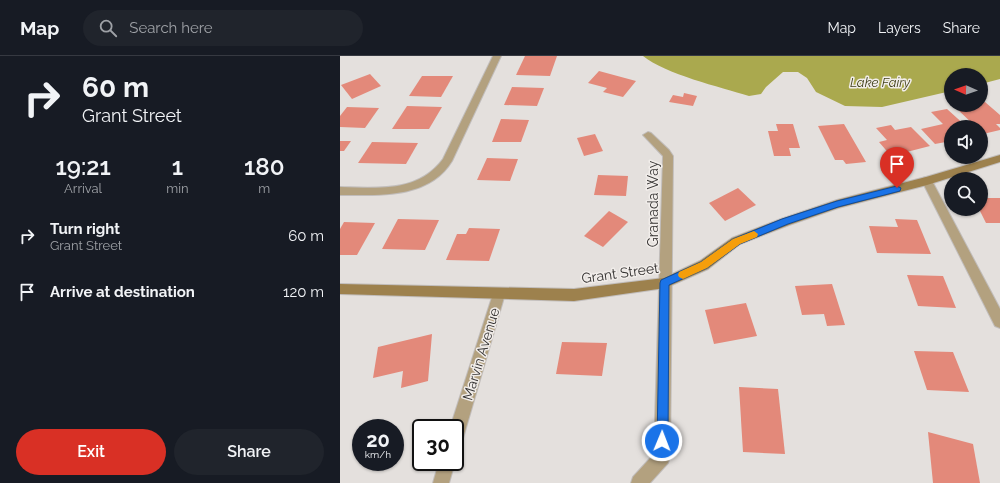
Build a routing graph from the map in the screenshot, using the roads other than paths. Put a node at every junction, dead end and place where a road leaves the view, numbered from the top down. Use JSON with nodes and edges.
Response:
{"nodes":[{"id":1,"x":497,"y":56,"type":"edge"},
{"id":2,"x":648,"y":135,"type":"dead end"},
{"id":3,"x":1000,"y":158,"type":"edge"},
{"id":4,"x":927,"y":180,"type":"junction"},
{"id":5,"x":340,"y":191,"type":"edge"},
{"id":6,"x":666,"y":282,"type":"junction"},
{"id":7,"x":340,"y":289,"type":"edge"},
{"id":8,"x":499,"y":294,"type":"junction"},
{"id":9,"x":1000,"y":322,"type":"edge"},
{"id":10,"x":461,"y":419,"type":"edge"},
{"id":11,"x":445,"y":471,"type":"edge"},
{"id":12,"x":441,"y":483,"type":"edge"},
{"id":13,"x":639,"y":483,"type":"edge"}],
"edges":[{"from":1,"to":5,"type":"street"},
{"from":2,"to":6,"type":"street","name":"Granada Way"},
{"from":3,"to":4,"type":"street","name":"Grant Street"},
{"from":4,"to":6,"type":"street","name":"Grant Street"},
{"from":4,"to":9,"type":"street"},
{"from":6,"to":8,"type":"street","name":"Grant Street"},
{"from":6,"to":13,"type":"street","name":"Granada Way"},
{"from":7,"to":8,"type":"street","name":"Grant Street"},
{"from":8,"to":10,"type":"street","name":"Marvin Avenue"},
{"from":11,"to":12,"type":"street"}]}
